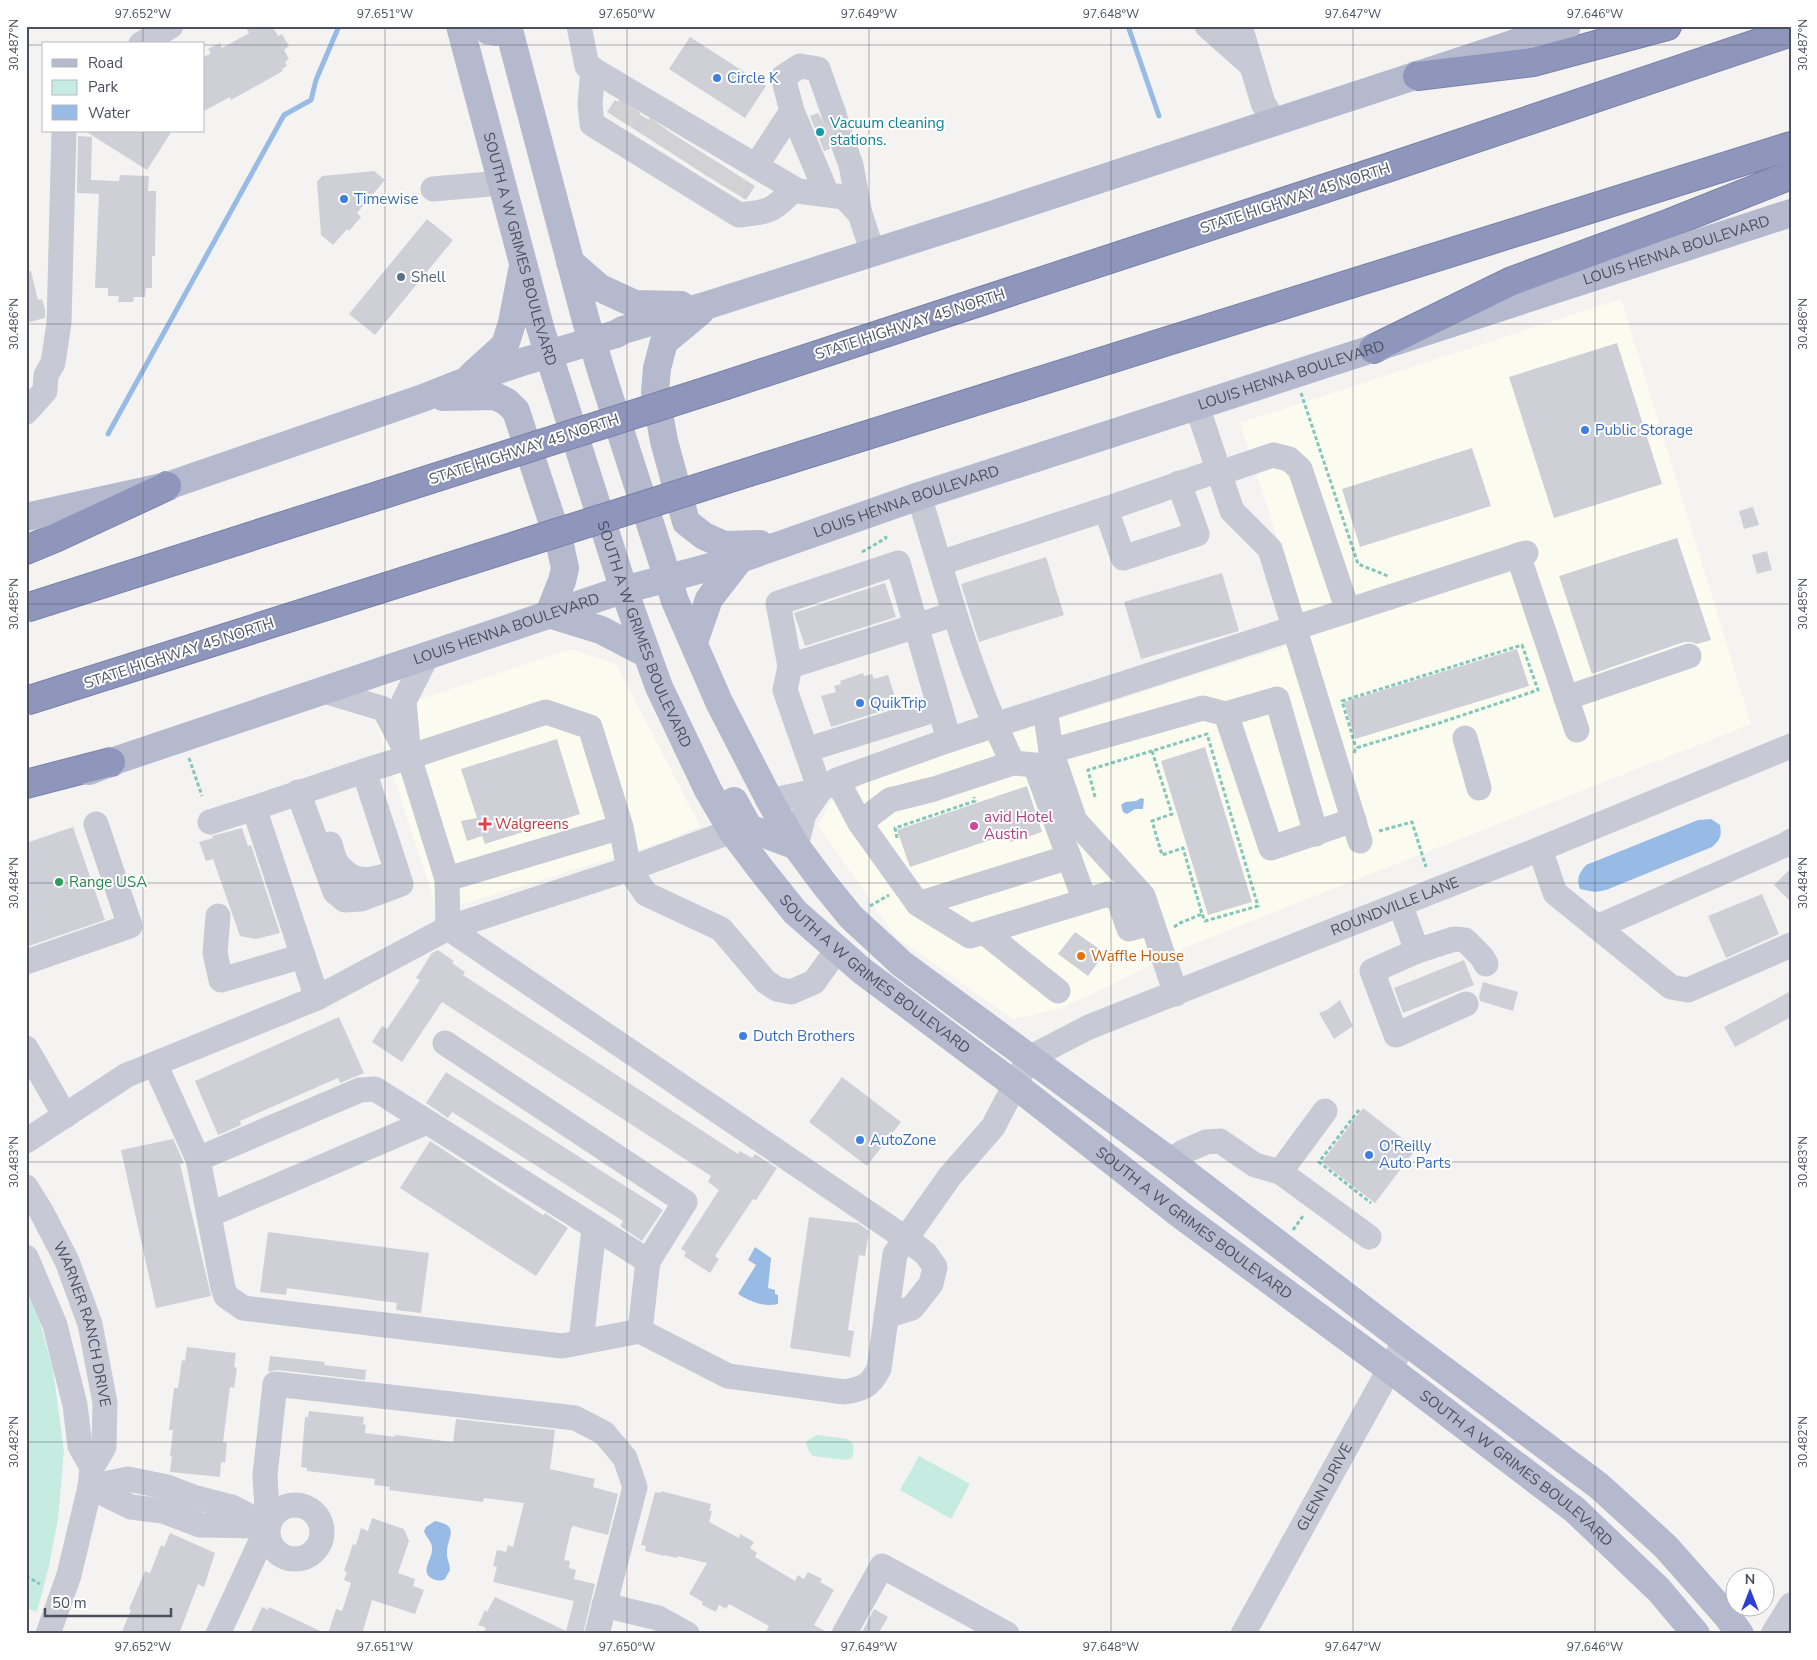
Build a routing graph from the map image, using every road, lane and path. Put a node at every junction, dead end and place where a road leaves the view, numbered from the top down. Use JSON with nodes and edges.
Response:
{"nodes":[{"id":1,"x":143,"y":26,"type":"edge"},
{"id":2,"x":171,"y":26,"type":"edge"},
{"id":3,"x":460,"y":26,"type":"edge"},
{"id":4,"x":579,"y":26,"type":"edge"},
{"id":5,"x":1208,"y":26,"type":"edge"},
{"id":6,"x":1240,"y":26,"type":"edge"},
{"id":7,"x":1567,"y":26,"type":"edge"},
{"id":8,"x":1667,"y":26,"type":"edge"},
{"id":9,"x":508,"y":27,"type":"edge"},
{"id":10,"x":1791,"y":32,"type":"edge"},
{"id":11,"x":141,"y":42,"type":"edge"},
{"id":12,"x":143,"y":42,"type":"edge"},
{"id":13,"x":1252,"y":66,"type":"junction"},
{"id":14,"x":593,"y":69,"type":"junction"},
{"id":15,"x":1417,"y":76,"type":"junction"},
{"id":16,"x":792,"y":111,"type":"junction"},
{"id":17,"x":834,"y":114,"type":"tunnel mouth"},
{"id":18,"x":1275,"y":123,"type":"junction"},
{"id":19,"x":64,"y":132,"type":"edge"},
{"id":20,"x":843,"y":142,"type":"tunnel mouth"},
{"id":21,"x":1791,"y":146,"type":"edge"},
{"id":22,"x":682,"y":149,"type":"junction"},
{"id":23,"x":1791,"y":175,"type":"edge"},
{"id":24,"x":501,"y":183,"type":"junction"},
{"id":25,"x":433,"y":189,"type":"dead end"},
{"id":26,"x":794,"y":189,"type":"junction"},
{"id":27,"x":827,"y":194,"type":"junction"},
{"id":28,"x":860,"y":214,"type":"junction"},
{"id":29,"x":1791,"y":214,"type":"edge"},
{"id":30,"x":873,"y":253,"type":"junction"},
{"id":31,"x":570,"y":262,"type":"junction"},
{"id":32,"x":523,"y":265,"type":"junction"},
{"id":33,"x":708,"y":306,"type":"junction"},
{"id":34,"x":592,"y":341,"type":"junction"},
{"id":35,"x":1373,"y":349,"type":"junction"},
{"id":36,"x":549,"y":355,"type":"junction"},
{"id":37,"x":36,"y":378,"type":"edge"},
{"id":38,"x":466,"y":381,"type":"junction"},
{"id":39,"x":1300,"y":392,"type":"dead end"},
{"id":40,"x":423,"y":398,"type":"junction"},
{"id":41,"x":1197,"y":406,"type":"junction"},
{"id":42,"x":26,"y":412,"type":"edge"},
{"id":43,"x":1219,"y":471,"type":"junction"},
{"id":44,"x":1179,"y":483,"type":"junction"},
{"id":45,"x":166,"y":486,"type":"junction"},
{"id":46,"x":919,"y":496,"type":"junction"},
{"id":47,"x":1106,"y":508,"type":"junction"},
{"id":48,"x":26,"y":517,"type":"edge"},
{"id":49,"x":885,"y":534,"type":"dead end"},
{"id":50,"x":784,"y":543,"type":"junction"},
{"id":51,"x":26,"y":550,"type":"edge"},
{"id":52,"x":858,"y":554,"type":"dead end"},
{"id":53,"x":740,"y":559,"type":"junction"},
{"id":54,"x":940,"y":563,"type":"junction"},
{"id":55,"x":1388,"y":576,"type":"dead end"},
{"id":56,"x":668,"y":579,"type":"junction"},
{"id":57,"x":624,"y":590,"type":"junction"},
{"id":58,"x":26,"y":608,"type":"edge"},
{"id":59,"x":1348,"y":611,"type":"junction"},
{"id":60,"x":549,"y":614,"type":"junction"},
{"id":61,"x":954,"y":614,"type":"junction"},
{"id":62,"x":916,"y":626,"type":"junction"},
{"id":63,"x":1295,"y":628,"type":"junction"},
{"id":64,"x":694,"y":642,"type":"junction"},
{"id":65,"x":647,"y":654,"type":"junction"},
{"id":66,"x":427,"y":656,"type":"junction"},
{"id":67,"x":1689,"y":656,"type":"dead end"},
{"id":68,"x":790,"y":666,"type":"junction"},
{"id":69,"x":324,"y":691,"type":"junction"},
{"id":70,"x":1566,"y":698,"type":"junction"},
{"id":71,"x":26,"y":701,"type":"edge"},
{"id":72,"x":940,"y":708,"type":"junction"},
{"id":73,"x":1045,"y":709,"type":"junction"},
{"id":74,"x":1226,"y":714,"type":"junction"},
{"id":75,"x":994,"y":726,"type":"junction"},
{"id":76,"x":1577,"y":730,"type":"dead end"},
{"id":77,"x":1465,"y":738,"type":"dead end"},
{"id":78,"x":949,"y":740,"type":"junction"},
{"id":79,"x":1791,"y":746,"type":"edge"},
{"id":80,"x":1356,"y":748,"type":"junction"},
{"id":81,"x":806,"y":750,"type":"junction"},
{"id":82,"x":1052,"y":751,"type":"junction"},
{"id":83,"x":1152,"y":751,"type":"junction"},
{"id":84,"x":187,"y":752,"type":"dead end"},
{"id":85,"x":690,"y":753,"type":"junction"},
{"id":86,"x":410,"y":758,"type":"junction"},
{"id":87,"x":1353,"y":761,"type":"dead end"},
{"id":88,"x":111,"y":762,"type":"junction"},
{"id":89,"x":1013,"y":763,"type":"junction"},
{"id":90,"x":364,"y":771,"type":"junction"},
{"id":91,"x":26,"y":784,"type":"edge"},
{"id":92,"x":828,"y":785,"type":"junction"},
{"id":93,"x":1479,"y":788,"type":"dead end"},
{"id":94,"x":982,"y":794,"type":"dead end"},
{"id":95,"x":26,"y":796,"type":"edge"},
{"id":96,"x":202,"y":796,"type":"dead end"},
{"id":97,"x":1095,"y":798,"type":"dead end"},
{"id":98,"x":301,"y":799,"type":"junction"},
{"id":99,"x":770,"y":800,"type":"junction"},
{"id":100,"x":254,"y":808,"type":"junction"},
{"id":101,"x":210,"y":822,"type":"dead end"},
{"id":102,"x":860,"y":823,"type":"junction"},
{"id":103,"x":96,"y":824,"type":"dead end"},
{"id":104,"x":622,"y":827,"type":"junction"},
{"id":105,"x":732,"y":831,"type":"junction"},
{"id":106,"x":1363,"y":831,"type":"junction"},
{"id":107,"x":1316,"y":834,"type":"junction"},
{"id":108,"x":1791,"y":841,"type":"edge"},
{"id":109,"x":898,"y":843,"type":"dead end"},
{"id":110,"x":796,"y":846,"type":"junction"},
{"id":111,"x":1540,"y":849,"type":"junction"},
{"id":112,"x":1069,"y":857,"type":"junction"},
{"id":113,"x":1426,"y":867,"type":"dead end"},
{"id":114,"x":630,"y":869,"type":"junction"},
{"id":115,"x":447,"y":879,"type":"junction"},
{"id":116,"x":894,"y":892,"type":"dead end"},
{"id":117,"x":1085,"y":901,"type":"junction"},
{"id":118,"x":918,"y":904,"type":"junction"},
{"id":119,"x":1400,"y":904,"type":"junction"},
{"id":120,"x":868,"y":908,"type":"dead end"},
{"id":121,"x":1202,"y":914,"type":"junction"},
{"id":122,"x":218,"y":916,"type":"dead end"},
{"id":123,"x":1597,"y":927,"type":"junction"},
{"id":124,"x":448,"y":928,"type":"junction"},
{"id":125,"x":1162,"y":928,"type":"junction"},
{"id":126,"x":984,"y":932,"type":"junction"},
{"id":127,"x":1791,"y":945,"type":"edge"},
{"id":128,"x":837,"y":950,"type":"junction"},
{"id":129,"x":1417,"y":951,"type":"junction"},
{"id":130,"x":303,"y":956,"type":"junction"},
{"id":131,"x":26,"y":962,"type":"edge"},
{"id":132,"x":1486,"y":964,"type":"dead end"},
{"id":133,"x":1058,"y":991,"type":"dead end"},
{"id":134,"x":1176,"y":994,"type":"junction"},
{"id":135,"x":317,"y":998,"type":"junction"},
{"id":136,"x":1466,"y":1004,"type":"dead end"},
{"id":137,"x":445,"y":1043,"type":"dead end"},
{"id":138,"x":26,"y":1048,"type":"edge"},
{"id":139,"x":1029,"y":1058,"type":"junction"},
{"id":140,"x":155,"y":1064,"type":"junction"},
{"id":141,"x":1015,"y":1085,"type":"junction"},
{"id":142,"x":1359,"y":1110,"type":"dead end"},
{"id":143,"x":1325,"y":1112,"type":"dead end"},
{"id":144,"x":65,"y":1116,"type":"junction"},
{"id":145,"x":427,"y":1122,"type":"junction"},
{"id":146,"x":26,"y":1141,"type":"edge"},
{"id":147,"x":198,"y":1159,"type":"junction"},
{"id":148,"x":1170,"y":1161,"type":"junction"},
{"id":149,"x":1280,"y":1172,"type":"junction"},
{"id":150,"x":26,"y":1187,"type":"edge"},
{"id":151,"x":1371,"y":1203,"type":"dead end"},
{"id":152,"x":209,"y":1215,"type":"junction"},
{"id":153,"x":1303,"y":1216,"type":"dead end"},
{"id":154,"x":594,"y":1228,"type":"junction"},
{"id":155,"x":1290,"y":1234,"type":"dead end"},
{"id":156,"x":1369,"y":1237,"type":"dead end"},
{"id":157,"x":905,"y":1238,"type":"junction"},
{"id":158,"x":26,"y":1257,"type":"edge"},
{"id":159,"x":648,"y":1261,"type":"junction"},
{"id":160,"x":886,"y":1316,"type":"junction"},
{"id":161,"x":640,"y":1330,"type":"junction"},
{"id":162,"x":1406,"y":1341,"type":"junction"},
{"id":163,"x":581,"y":1342,"type":"junction"},
{"id":164,"x":1391,"y":1370,"type":"junction"},
{"id":165,"x":91,"y":1477,"type":"junction"},
{"id":166,"x":268,"y":1526,"type":"junction"},
{"id":167,"x":26,"y":1576,"type":"edge"},
{"id":168,"x":40,"y":1584,"type":"dead end"},
{"id":169,"x":1791,"y":1605,"type":"edge"},
{"id":170,"x":604,"y":1606,"type":"junction"},
{"id":171,"x":48,"y":1634,"type":"edge"},
{"id":172,"x":218,"y":1634,"type":"edge"},
{"id":173,"x":596,"y":1634,"type":"edge"},
{"id":174,"x":686,"y":1634,"type":"edge"},
{"id":175,"x":844,"y":1634,"type":"edge"},
{"id":176,"x":1006,"y":1634,"type":"edge"},
{"id":177,"x":1243,"y":1634,"type":"edge"},
{"id":178,"x":1696,"y":1634,"type":"edge"},
{"id":179,"x":1740,"y":1634,"type":"edge"},
{"id":180,"x":1773,"y":1634,"type":"edge"}],
"edges":[{"from":1,"to":11,"type":"street"},
{"from":2,"to":12,"type":"street"},
{"from":3,"to":24,"type":"main road","name":"SOUTH A W GRIMES BOULEVARD"},
{"from":4,"to":14,"type":"street"},
{"from":5,"to":13,"type":"street"},
{"from":6,"to":13,"type":"street"},
{"from":7,"to":15,"type":"main road"},
{"from":8,"to":15,"type":"highway"},
{"from":9,"to":31,"type":"main road","name":"SOUTH A W GRIMES BOULEVARD"},
{"from":10,"to":58,"type":"highway","name":"STATE HIGHWAY 45 NORTH","bridge":true},
{"from":13,"to":18,"type":"street"},
{"from":14,"to":22,"type":"street"},
{"from":14,"to":22,"type":"street"},
{"from":15,"to":18,"type":"main road"},
{"from":16,"to":17,"type":"street"},
{"from":16,"to":22,"type":"street"},
{"from":16,"to":27,"type":"street"},
{"from":18,"to":30,"type":"main road"},
{"from":19,"to":37,"type":"street"},
{"from":20,"to":28,"type":"street"},
{"from":21,"to":71,"type":"highway","name":"STATE HIGHWAY 45 NORTH","bridge":true},
{"from":22,"to":26,"type":"street"},
{"from":22,"to":26,"type":"street"},
{"from":23,"to":35,"type":"highway"},
{"from":24,"to":25,"type":"street"},
{"from":24,"to":32,"type":"main road","name":"SOUTH A W GRIMES BOULEVARD"},
{"from":26,"to":27,"type":"street"},
{"from":27,"to":28,"type":"street"},
{"from":28,"to":30,"type":"street"},
{"from":29,"to":35,"type":"main road","name":"LOUIS HENNA BOULEVARD"},
{"from":30,"to":33,"type":"main road"},
{"from":31,"to":33,"type":"main road"},
{"from":31,"to":34,"type":"main road","name":"SOUTH A W GRIMES BOULEVARD"},
{"from":32,"to":36,"type":"main road","name":"SOUTH A W GRIMES BOULEVARD"},
{"from":32,"to":38,"type":"main road"},
{"from":33,"to":34,"type":"main road"},
{"from":33,"to":50,"type":"main road"},
{"from":34,"to":36,"type":"main road"},
{"from":34,"to":56,"type":"main road","name":"SOUTH A W GRIMES BOULEVARD"},
{"from":35,"to":41,"type":"main road","name":"LOUIS HENNA BOULEVARD"},
{"from":36,"to":38,"type":"main road"},
{"from":36,"to":57,"type":"main road","name":"SOUTH A W GRIMES BOULEVARD"},
{"from":37,"to":42,"type":"street"},
{"from":38,"to":40,"type":"main road"},
{"from":39,"to":55,"type":"path"},
{"from":40,"to":45,"type":"main road"},
{"from":40,"to":60,"type":"main road"},
{"from":41,"to":43,"type":"street"},
{"from":41,"to":46,"type":"main road","name":"LOUIS HENNA BOULEVARD"},
{"from":43,"to":44,"type":"street"},
{"from":43,"to":59,"type":"street"},
{"from":43,"to":63,"type":"street"},
{"from":44,"to":47,"type":"street"},
{"from":44,"to":47,"type":"street"},
{"from":45,"to":48,"type":"main road"},
{"from":45,"to":51,"type":"highway"},
{"from":46,"to":50,"type":"main road","name":"LOUIS HENNA BOULEVARD"},
{"from":46,"to":54,"type":"street"},
{"from":47,"to":54,"type":"street"},
{"from":49,"to":52,"type":"path"},
{"from":50,"to":53,"type":"main road","name":"LOUIS HENNA BOULEVARD"},
{"from":53,"to":56,"type":"main road","name":"LOUIS HENNA BOULEVARD"},
{"from":53,"to":64,"type":"main road"},
{"from":54,"to":61,"type":"street"},
{"from":56,"to":57,"type":"main road","name":"LOUIS HENNA BOULEVARD"},
{"from":56,"to":64,"type":"main road","name":"SOUTH A W GRIMES BOULEVARD"},
{"from":57,"to":60,"type":"main road","name":"LOUIS HENNA BOULEVARD"},
{"from":57,"to":65,"type":"main road","name":"SOUTH A W GRIMES BOULEVARD"},
{"from":59,"to":63,"type":"street"},
{"from":59,"to":70,"type":"street"},
{"from":60,"to":65,"type":"main road"},
{"from":60,"to":66,"type":"main road","name":"LOUIS HENNA BOULEVARD"},
{"from":61,"to":62,"type":"street"},
{"from":61,"to":75,"type":"street"},
{"from":62,"to":68,"type":"street"},
{"from":62,"to":68,"type":"street"},
{"from":62,"to":72,"type":"street"},
{"from":63,"to":73,"type":"street"},
{"from":63,"to":106,"type":"street"},
{"from":64,"to":99,"type":"main road","name":"SOUTH A W GRIMES BOULEVARD"},
{"from":65,"to":85,"type":"main road","name":"SOUTH A W GRIMES BOULEVARD"},
{"from":66,"to":69,"type":"main road","name":"LOUIS HENNA BOULEVARD"},
{"from":66,"to":86,"type":"street"},
{"from":67,"to":70,"type":"street"},
{"from":68,"to":81,"type":"street"},
{"from":69,"to":86,"type":"street"},
{"from":69,"to":88,"type":"main road","name":"LOUIS HENNA BOULEVARD"},
{"from":70,"to":76,"type":"street"},
{"from":72,"to":78,"type":"street"},
{"from":72,"to":81,"type":"street"},
{"from":73,"to":75,"type":"street"},
{"from":73,"to":82,"type":"street"},
{"from":74,"to":82,"type":"street"},
{"from":74,"to":107,"type":"street"},
{"from":74,"to":107,"type":"street"},
{"from":75,"to":78,"type":"street"},
{"from":75,"to":89,"type":"street"},
{"from":77,"to":93,"type":"street"},
{"from":78,"to":92,"type":"street"},
{"from":79,"to":111,"type":"street","name":"ROUNDVILLE LANE"},
{"from":80,"to":80,"type":"path"},
{"from":80,"to":87,"type":"path"},
{"from":81,"to":92,"type":"street"},
{"from":82,"to":125,"type":"street"},
{"from":83,"to":97,"type":"path"},
{"from":83,"to":121,"type":"path"},
{"from":83,"to":121,"type":"path"},
{"from":84,"to":96,"type":"path"},
{"from":85,"to":105,"type":"main road","name":"SOUTH A W GRIMES BOULEVARD"},
{"from":85,"to":110,"type":"main road"},
{"from":86,"to":90,"type":"street"},
{"from":86,"to":104,"type":"street"},
{"from":86,"to":115,"type":"street"},
{"from":88,"to":91,"type":"highway"},
{"from":88,"to":95,"type":"main road","name":"LOUIS HENNA BOULEVARD"},
{"from":89,"to":102,"type":"street"},
{"from":89,"to":112,"type":"street"},
{"from":90,"to":98,"type":"street"},
{"from":90,"to":98,"type":"street"},
{"from":92,"to":99,"type":"street"},
{"from":92,"to":102,"type":"street"},
{"from":92,"to":110,"type":"street"},
{"from":94,"to":109,"type":"path"},
{"from":98,"to":100,"type":"street"},
{"from":99,"to":110,"type":"main road","name":"SOUTH A W GRIMES BOULEVARD"},
{"from":100,"to":101,"type":"street"},
{"from":100,"to":130,"type":"street"},
{"from":102,"to":118,"type":"street"},
{"from":103,"to":131,"type":"street"},
{"from":104,"to":114,"type":"street"},
{"from":104,"to":115,"type":"street"},
{"from":105,"to":114,"type":"street"},
{"from":105,"to":128,"type":"main road","name":"SOUTH A W GRIMES BOULEVARD"},
{"from":106,"to":107,"type":"street"},
{"from":106,"to":113,"type":"path"},
{"from":108,"to":123,"type":"street"},
{"from":110,"to":139,"type":"main road","name":"SOUTH A W GRIMES BOULEVARD"},
{"from":111,"to":119,"type":"street","name":"ROUNDVILLE LANE"},
{"from":111,"to":123,"type":"street"},
{"from":112,"to":117,"type":"street"},
{"from":112,"to":118,"type":"street"},
{"from":114,"to":124,"type":"street"},
{"from":114,"to":128,"type":"street"},
{"from":115,"to":124,"type":"street"},
{"from":116,"to":120,"type":"path"},
{"from":117,"to":125,"type":"street"},
{"from":117,"to":126,"type":"street"},
{"from":118,"to":126,"type":"street"},
{"from":119,"to":129,"type":"street"},
{"from":119,"to":134,"type":"street","name":"ROUNDVILLE LANE"},
{"from":121,"to":125,"type":"path"},
{"from":122,"to":130,"type":"street"},
{"from":123,"to":127,"type":"street"},
{"from":124,"to":135,"type":"street"},
{"from":124,"to":157,"type":"street"},
{"from":125,"to":134,"type":"street"},
{"from":126,"to":133,"type":"street"},
{"from":128,"to":141,"type":"main road","name":"SOUTH A W GRIMES BOULEVARD"},
{"from":129,"to":132,"type":"street"},
{"from":129,"to":136,"type":"street"},
{"from":130,"to":135,"type":"street"},
{"from":134,"to":139,"type":"street","name":"ROUNDVILLE LANE"},
{"from":135,"to":140,"type":"street"},
{"from":137,"to":159,"type":"street"},
{"from":138,"to":144,"type":"street"},
{"from":139,"to":141,"type":"street"},
{"from":139,"to":148,"type":"main road","name":"SOUTH A W GRIMES BOULEVARD"},
{"from":140,"to":144,"type":"street"},
{"from":140,"to":147,"type":"street"},
{"from":141,"to":157,"type":"street"},
{"from":141,"to":164,"type":"main road","name":"SOUTH A W GRIMES BOULEVARD"},
{"from":142,"to":151,"type":"path"},
{"from":143,"to":149,"type":"street"},
{"from":144,"to":146,"type":"street"},
{"from":145,"to":147,"type":"street"},
{"from":145,"to":152,"type":"street"},
{"from":145,"to":154,"type":"street"},
{"from":147,"to":152,"type":"street"},
{"from":148,"to":149,"type":"street"},
{"from":148,"to":162,"type":"main road","name":"SOUTH A W GRIMES BOULEVARD"},
{"from":149,"to":156,"type":"street"},
{"from":150,"to":165,"type":"street","name":"WARNER RANCH DRIVE"},
{"from":152,"to":163,"type":"street"},
{"from":153,"to":155,"type":"path"},
{"from":154,"to":159,"type":"street"},
{"from":154,"to":163,"type":"street"},
{"from":157,"to":160,"type":"street"},
{"from":157,"to":160,"type":"street"},
{"from":158,"to":165,"type":"street","name":"WARNER RANCH DRIVE"},
{"from":159,"to":161,"type":"street"},
{"from":160,"to":161,"type":"street"},
{"from":161,"to":163,"type":"street"},
{"from":162,"to":164,"type":"street","name":"GLENN DRIVE"},
{"from":162,"to":179,"type":"main road","name":"SOUTH A W GRIMES BOULEVARD"},
{"from":164,"to":177,"type":"street","name":"GLENN DRIVE"},
{"from":164,"to":178,"type":"main road","name":"SOUTH A W GRIMES BOULEVARD"},
{"from":165,"to":166,"type":"street"},
{"from":165,"to":171,"type":"street","name":"WARNER RANCH DRIVE"},
{"from":166,"to":170,"type":"street"},
{"from":166,"to":172,"type":"street"},
{"from":167,"to":168,"type":"path"},
{"from":169,"to":180,"type":"street"},
{"from":170,"to":173,"type":"street"},
{"from":170,"to":174,"type":"street"},
{"from":175,"to":176,"type":"street"}]}
